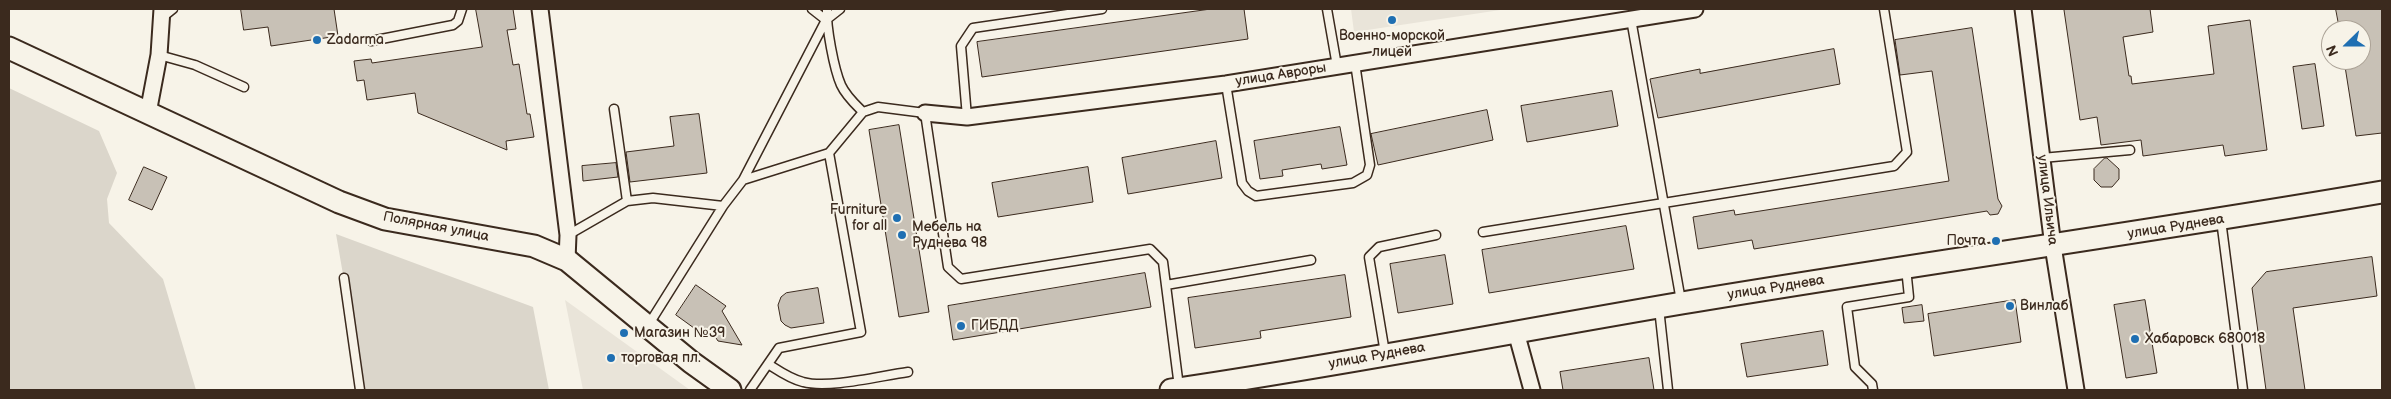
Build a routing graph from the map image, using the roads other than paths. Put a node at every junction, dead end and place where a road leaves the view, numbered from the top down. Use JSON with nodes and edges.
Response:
{"nodes":[{"id":1,"x":462,"y":9,"type":"edge"},
{"id":2,"x":540,"y":9,"type":"edge"},
{"id":3,"x":812,"y":9,"type":"edge"},
{"id":4,"x":827,"y":9,"type":"edge"},
{"id":5,"x":840,"y":9,"type":"edge"},
{"id":6,"x":1102,"y":9,"type":"edge"},
{"id":7,"x":1327,"y":9,"type":"edge"},
{"id":8,"x":1695,"y":9,"type":"edge"},
{"id":9,"x":1884,"y":9,"type":"edge"},
{"id":10,"x":2023,"y":9,"type":"edge"},
{"id":11,"x":166,"y":12,"type":"edge"},
{"id":12,"x":1631,"y":19,"type":"junction"},
{"id":13,"x":826,"y":20,"type":"junction"},
{"id":14,"x":371,"y":41,"type":"dead end"},
{"id":15,"x":9,"y":48,"type":"edge"},
{"id":16,"x":159,"y":55,"type":"junction"},
{"id":17,"x":1356,"y":63,"type":"junction"},
{"id":18,"x":1337,"y":66,"type":"junction"},
{"id":19,"x":1226,"y":84,"type":"junction"},
{"id":20,"x":244,"y":87,"type":"dead end"},
{"id":21,"x":614,"y":109,"type":"dead end"},
{"id":22,"x":863,"y":112,"type":"junction"},
{"id":23,"x":148,"y":113,"type":"junction"},
{"id":24,"x":925,"y":113,"type":"junction"},
{"id":25,"x":967,"y":117,"type":"junction"},
{"id":26,"x":2130,"y":150,"type":"dead end"},
{"id":27,"x":829,"y":153,"type":"junction"},
{"id":28,"x":2042,"y":158,"type":"junction"},
{"id":29,"x":743,"y":180,"type":"junction"},
{"id":30,"x":2382,"y":192,"type":"edge"},
{"id":31,"x":627,"y":201,"type":"junction"},
{"id":32,"x":1662,"y":203,"type":"junction"},
{"id":33,"x":723,"y":206,"type":"junction"},
{"id":34,"x":2222,"y":220,"type":"junction"},
{"id":35,"x":1483,"y":232,"type":"dead end"},
{"id":36,"x":568,"y":235,"type":"junction"},
{"id":37,"x":1436,"y":235,"type":"dead end"},
{"id":38,"x":2053,"y":246,"type":"junction"},
{"id":39,"x":567,"y":260,"type":"junction"},
{"id":40,"x":1311,"y":260,"type":"dead end"},
{"id":41,"x":1906,"y":266,"type":"junction"},
{"id":42,"x":344,"y":278,"type":"dead end"},
{"id":43,"x":1166,"y":285,"type":"junction"},
{"id":44,"x":1681,"y":303,"type":"junction"},
{"id":45,"x":1659,"y":307,"type":"junction"},
{"id":46,"x":648,"y":326,"type":"junction"},
{"id":47,"x":1516,"y":332,"type":"junction"},
{"id":48,"x":1386,"y":354,"type":"junction"},
{"id":49,"x":768,"y":364,"type":"junction"},
{"id":50,"x":908,"y":372,"type":"dead end"},
{"id":51,"x":1234,"y":386,"type":"edge"},
{"id":52,"x":360,"y":390,"type":"edge"},
{"id":53,"x":730,"y":390,"type":"edge"},
{"id":54,"x":750,"y":390,"type":"edge"},
{"id":55,"x":1175,"y":390,"type":"edge"},
{"id":56,"x":1532,"y":390,"type":"edge"},
{"id":57,"x":1668,"y":390,"type":"edge"},
{"id":58,"x":1873,"y":390,"type":"edge"},
{"id":59,"x":2076,"y":390,"type":"edge"},
{"id":60,"x":2243,"y":390,"type":"edge"}],
"edges":[{"from":1,"to":14,"type":"lane"},
{"from":2,"to":36,"type":"street"},
{"from":3,"to":13,"type":"lane"},
{"from":4,"to":13,"type":"lane"},
{"from":5,"to":13,"type":"lane"},
{"from":6,"to":25,"type":"lane"},
{"from":7,"to":18,"type":"lane"},
{"from":8,"to":12,"type":"street","name":"улица Авроры"},
{"from":9,"to":32,"type":"lane"},
{"from":10,"to":28,"type":"street","name":"улица Ильича"},
{"from":11,"to":16,"type":"street"},
{"from":12,"to":17,"type":"street","name":"улица Авроры"},
{"from":12,"to":32,"type":"lane"},
{"from":13,"to":22,"type":"lane"},
{"from":13,"to":29,"type":"lane"},
{"from":15,"to":23,"type":"main road","name":"Полярная улица"},
{"from":16,"to":20,"type":"lane"},
{"from":16,"to":23,"type":"street"},
{"from":17,"to":18,"type":"street","name":"улица Авроры"},
{"from":17,"to":19,"type":"lane"},
{"from":18,"to":19,"type":"street","name":"улица Авроры"},
{"from":19,"to":25,"type":"street","name":"улица Авроры"},
{"from":21,"to":31,"type":"lane"},
{"from":22,"to":24,"type":"lane"},
{"from":22,"to":27,"type":"lane"},
{"from":23,"to":39,"type":"main road","name":"Полярная улица"},
{"from":24,"to":25,"type":"street","name":"улица Авроры"},
{"from":24,"to":43,"type":"lane"},
{"from":26,"to":28,"type":"lane"},
{"from":27,"to":29,"type":"lane"},
{"from":27,"to":49,"type":"lane"},
{"from":28,"to":38,"type":"street","name":"улица Ильича"},
{"from":29,"to":33,"type":"lane"},
{"from":30,"to":34,"type":"main road","name":"улица Руднева"},
{"from":31,"to":33,"type":"lane"},
{"from":31,"to":36,"type":"lane"},
{"from":32,"to":35,"type":"lane"},
{"from":32,"to":44,"type":"lane"},
{"from":33,"to":46,"type":"lane"},
{"from":34,"to":38,"type":"main road","name":"улица Руднева"},
{"from":34,"to":60,"type":"lane"},
{"from":36,"to":39,"type":"street"},
{"from":37,"to":48,"type":"lane"},
{"from":38,"to":41,"type":"main road","name":"улица Руднева"},
{"from":38,"to":59,"type":"street","name":"улица Ильича"},
{"from":39,"to":46,"type":"main road","name":"Полярная улица"},
{"from":40,"to":43,"type":"lane"},
{"from":41,"to":44,"type":"main road","name":"улица Руднева"},
{"from":41,"to":58,"type":"lane"},
{"from":42,"to":52,"type":"lane"},
{"from":43,"to":55,"type":"lane"},
{"from":44,"to":45,"type":"main road","name":"улица Руднева"},
{"from":45,"to":47,"type":"main road","name":"улица Руднева"},
{"from":45,"to":57,"type":"lane"},
{"from":46,"to":53,"type":"main road","name":"Полярная улица"},
{"from":47,"to":48,"type":"main road","name":"улица Руднева"},
{"from":47,"to":56,"type":"street"},
{"from":48,"to":51,"type":"main road","name":"улица Руднева"},
{"from":49,"to":50,"type":"lane"},
{"from":49,"to":54,"type":"lane"},
{"from":51,"to":55,"type":"main road","name":"улица Руднева"}]}
